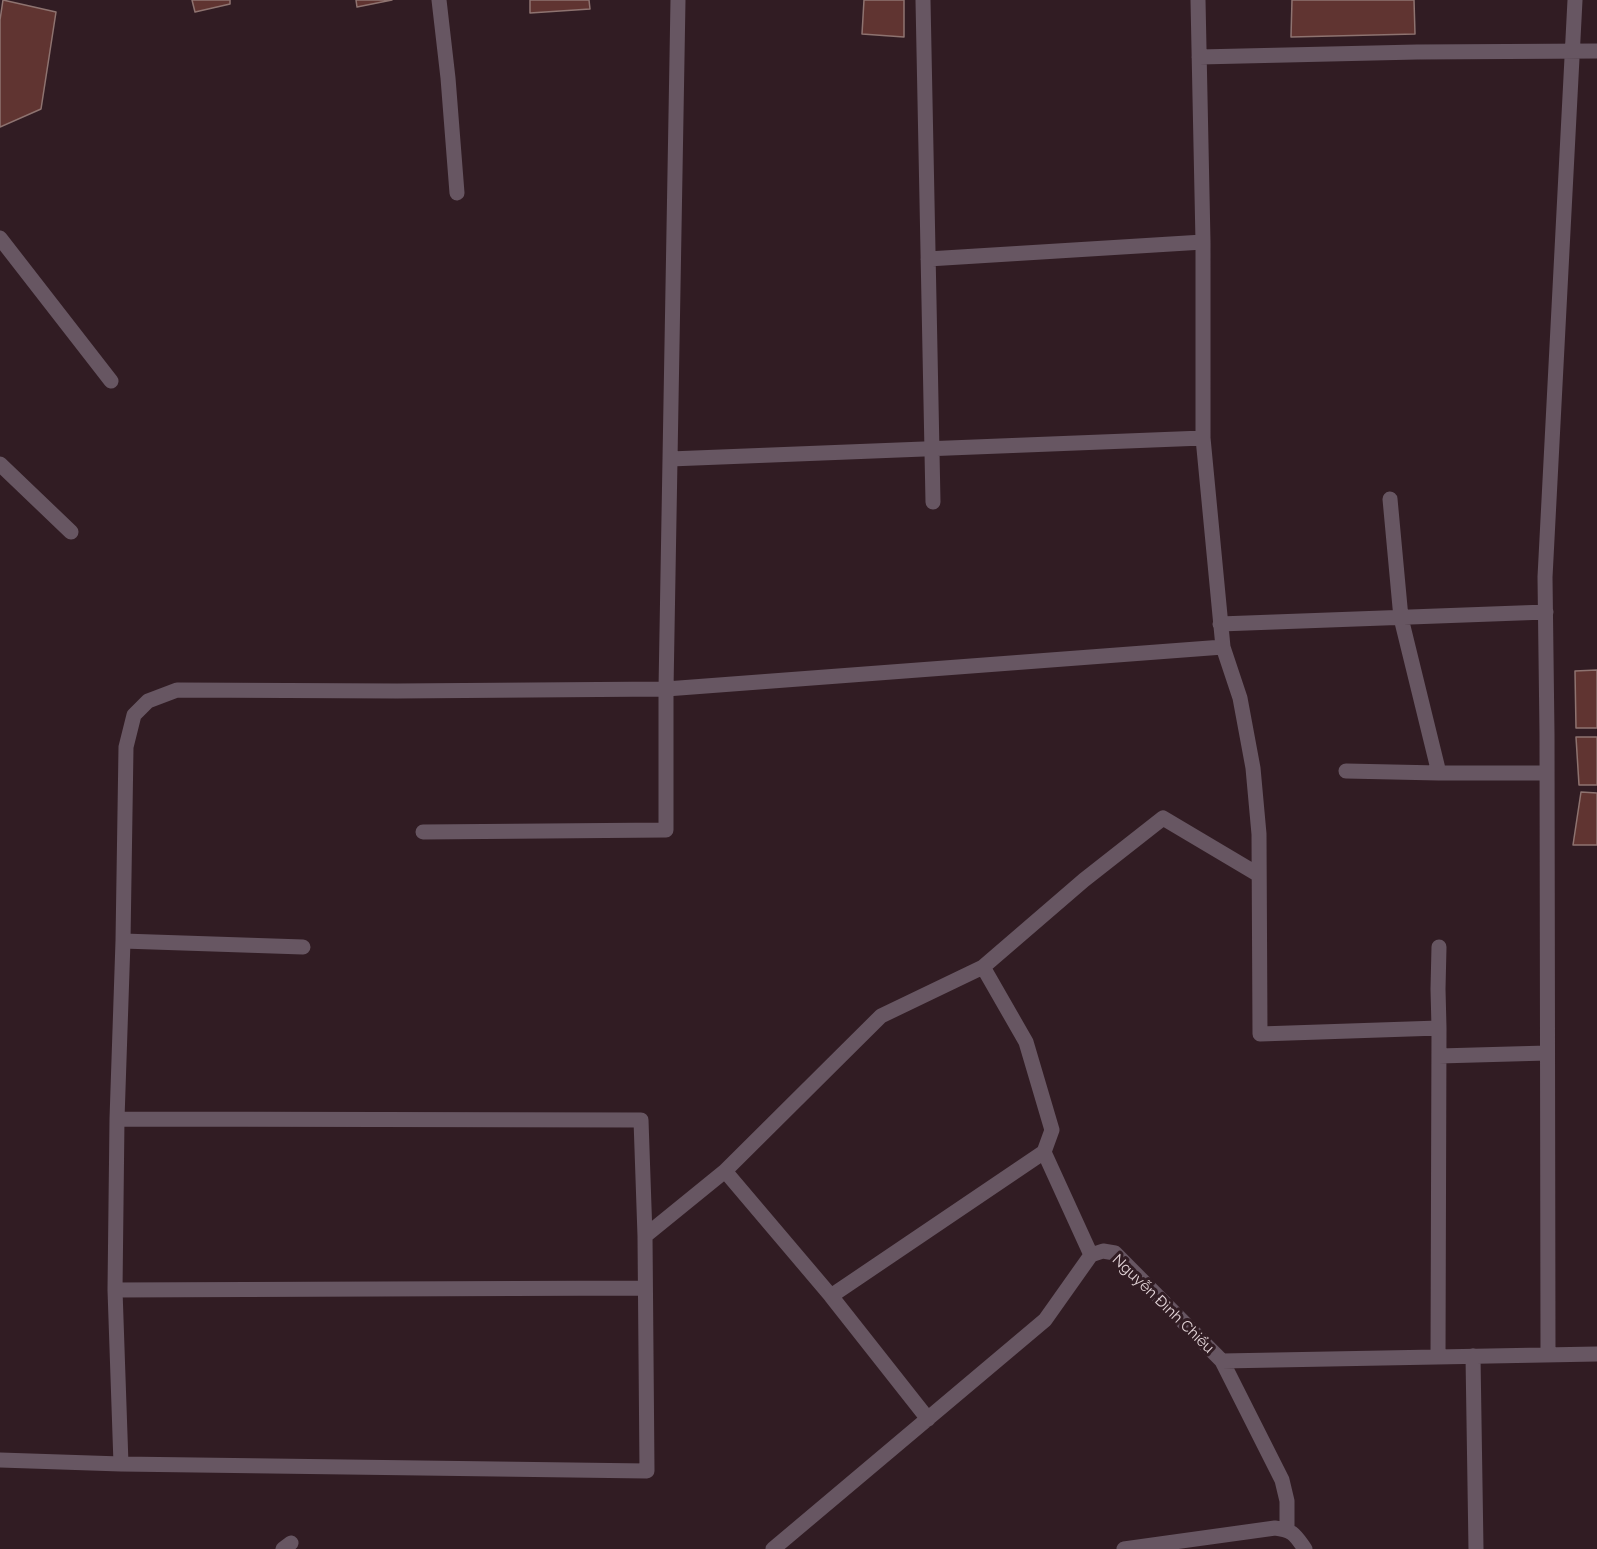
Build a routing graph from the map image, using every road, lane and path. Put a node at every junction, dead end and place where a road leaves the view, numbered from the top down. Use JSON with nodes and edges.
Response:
{"nodes":[{"id":1,"x":439,"y":0,"type":"edge"},
{"id":2,"x":678,"y":0,"type":"edge"},
{"id":3,"x":923,"y":0,"type":"edge"},
{"id":4,"x":1198,"y":0,"type":"edge"},
{"id":5,"x":1575,"y":0,"type":"edge"},
{"id":6,"x":1572,"y":51,"type":"junction"},
{"id":7,"x":1597,"y":51,"type":"edge"},
{"id":8,"x":1199,"y":57,"type":"junction"},
{"id":9,"x":457,"y":193,"type":"dead end"},
{"id":10,"x":0,"y":238,"type":"edge"},
{"id":11,"x":1203,"y":242,"type":"junction"},
{"id":12,"x":928,"y":260,"type":"junction"},
{"id":13,"x":111,"y":381,"type":"dead end"},
{"id":14,"x":1203,"y":438,"type":"junction"},
{"id":15,"x":932,"y":450,"type":"junction"},
{"id":16,"x":670,"y":459,"type":"junction"},
{"id":17,"x":0,"y":464,"type":"edge"},
{"id":18,"x":1390,"y":499,"type":"dead end"},
{"id":19,"x":933,"y":502,"type":"dead end"},
{"id":20,"x":71,"y":532,"type":"dead end"},
{"id":21,"x":1546,"y":612,"type":"junction"},
{"id":22,"x":1401,"y":618,"type":"junction"},
{"id":23,"x":1220,"y":624,"type":"junction"},
{"id":24,"x":1223,"y":647,"type":"junction"},
{"id":25,"x":666,"y":689,"type":"junction"},
{"id":26,"x":1346,"y":771,"type":"dead end"},
{"id":27,"x":1439,"y":773,"type":"junction"},
{"id":28,"x":1547,"y":773,"type":"junction"},
{"id":29,"x":423,"y":832,"type":"dead end"},
{"id":30,"x":1259,"y":875,"type":"junction"},
{"id":31,"x":123,"y":941,"type":"junction"},
{"id":32,"x":303,"y":947,"type":"dead end"},
{"id":33,"x":1439,"y":947,"type":"dead end"},
{"id":34,"x":983,"y":967,"type":"junction"},
{"id":35,"x":1439,"y":1028,"type":"junction"},
{"id":36,"x":1547,"y":1053,"type":"junction"},
{"id":37,"x":1439,"y":1056,"type":"junction"},
{"id":38,"x":117,"y":1119,"type":"junction"},
{"id":39,"x":1044,"y":1152,"type":"junction"},
{"id":40,"x":725,"y":1172,"type":"junction"},
{"id":41,"x":645,"y":1236,"type":"junction"},
{"id":42,"x":1091,"y":1255,"type":"junction"},
{"id":43,"x":645,"y":1288,"type":"junction"},
{"id":44,"x":115,"y":1290,"type":"junction"},
{"id":45,"x":831,"y":1296,"type":"junction"},
{"id":46,"x":1548,"y":1354,"type":"junction"},
{"id":47,"x":1597,"y":1354,"type":"edge"},
{"id":48,"x":1473,"y":1356,"type":"junction"},
{"id":49,"x":1438,"y":1357,"type":"junction"},
{"id":50,"x":1222,"y":1361,"type":"junction"},
{"id":51,"x":928,"y":1419,"type":"junction"},
{"id":52,"x":0,"y":1460,"type":"edge"},
{"id":53,"x":121,"y":1464,"type":"junction"},
{"id":54,"x":1287,"y":1530,"type":"junction"},
{"id":55,"x":1229,"y":1542,"type":"edge"},
{"id":56,"x":773,"y":1549,"type":"edge"},
{"id":57,"x":1124,"y":1549,"type":"edge"},
{"id":58,"x":1305,"y":1549,"type":"edge"},
{"id":59,"x":1476,"y":1549,"type":"edge"}],
"edges":[{"from":1,"to":9,"type":"street"},
{"from":2,"to":16,"type":"street"},
{"from":3,"to":12,"type":"street"},
{"from":4,"to":8,"type":"street"},
{"from":5,"to":6,"type":"street"},
{"from":6,"to":7,"type":"street"},
{"from":6,"to":8,"type":"street"},
{"from":6,"to":21,"type":"street"},
{"from":8,"to":11,"type":"street"},
{"from":10,"to":13,"type":"street"},
{"from":11,"to":12,"type":"street"},
{"from":11,"to":14,"type":"street"},
{"from":12,"to":15,"type":"street"},
{"from":14,"to":15,"type":"street"},
{"from":14,"to":23,"type":"street"},
{"from":15,"to":16,"type":"street"},
{"from":15,"to":19,"type":"street"},
{"from":16,"to":25,"type":"street"},
{"from":17,"to":20,"type":"street"},
{"from":18,"to":22,"type":"street"},
{"from":21,"to":22,"type":"street"},
{"from":21,"to":28,"type":"street"},
{"from":22,"to":23,"type":"street"},
{"from":22,"to":27,"type":"street"},
{"from":23,"to":24,"type":"street"},
{"from":24,"to":25,"type":"street"},
{"from":24,"to":30,"type":"street"},
{"from":25,"to":29,"type":"street"},
{"from":25,"to":31,"type":"street"},
{"from":26,"to":27,"type":"street"},
{"from":27,"to":28,"type":"street"},
{"from":28,"to":36,"type":"street"},
{"from":30,"to":34,"type":"street"},
{"from":30,"to":35,"type":"street"},
{"from":31,"to":32,"type":"street"},
{"from":31,"to":38,"type":"street"},
{"from":33,"to":35,"type":"street"},
{"from":34,"to":39,"type":"street"},
{"from":34,"to":40,"type":"street"},
{"from":35,"to":37,"type":"street"},
{"from":36,"to":37,"type":"street"},
{"from":36,"to":46,"type":"street"},
{"from":37,"to":49,"type":"street"},
{"from":38,"to":41,"type":"street"},
{"from":38,"to":44,"type":"street"},
{"from":39,"to":42,"type":"street"},
{"from":39,"to":45,"type":"street"},
{"from":40,"to":41,"type":"street"},
{"from":40,"to":45,"type":"street"},
{"from":41,"to":43,"type":"street"},
{"from":42,"to":50,"type":"street","name":"Nguyễn Đình Chiểu"},
{"from":42,"to":51,"type":"street","name":"Nguyễn Đình Chiểu"},
{"from":43,"to":44,"type":"street"},
{"from":43,"to":53,"type":"street"},
{"from":44,"to":53,"type":"street"},
{"from":45,"to":51,"type":"street"},
{"from":46,"to":47,"type":"street","name":"Nguyễn Đình Chiểu"},
{"from":46,"to":48,"type":"street","name":"Nguyễn Đình Chiểu"},
{"from":48,"to":49,"type":"street","name":"Nguyễn Đình Chiểu"},
{"from":48,"to":59,"type":"street"},
{"from":49,"to":50,"type":"street","name":"Nguyễn Đình Chiểu"},
{"from":50,"to":54,"type":"street"},
{"from":51,"to":56,"type":"street","name":"Nguyễn Đình Chiểu"},
{"from":52,"to":53,"type":"street"},
{"from":54,"to":55,"type":"street"},
{"from":54,"to":58,"type":"street"},
{"from":55,"to":57,"type":"street"}]}
